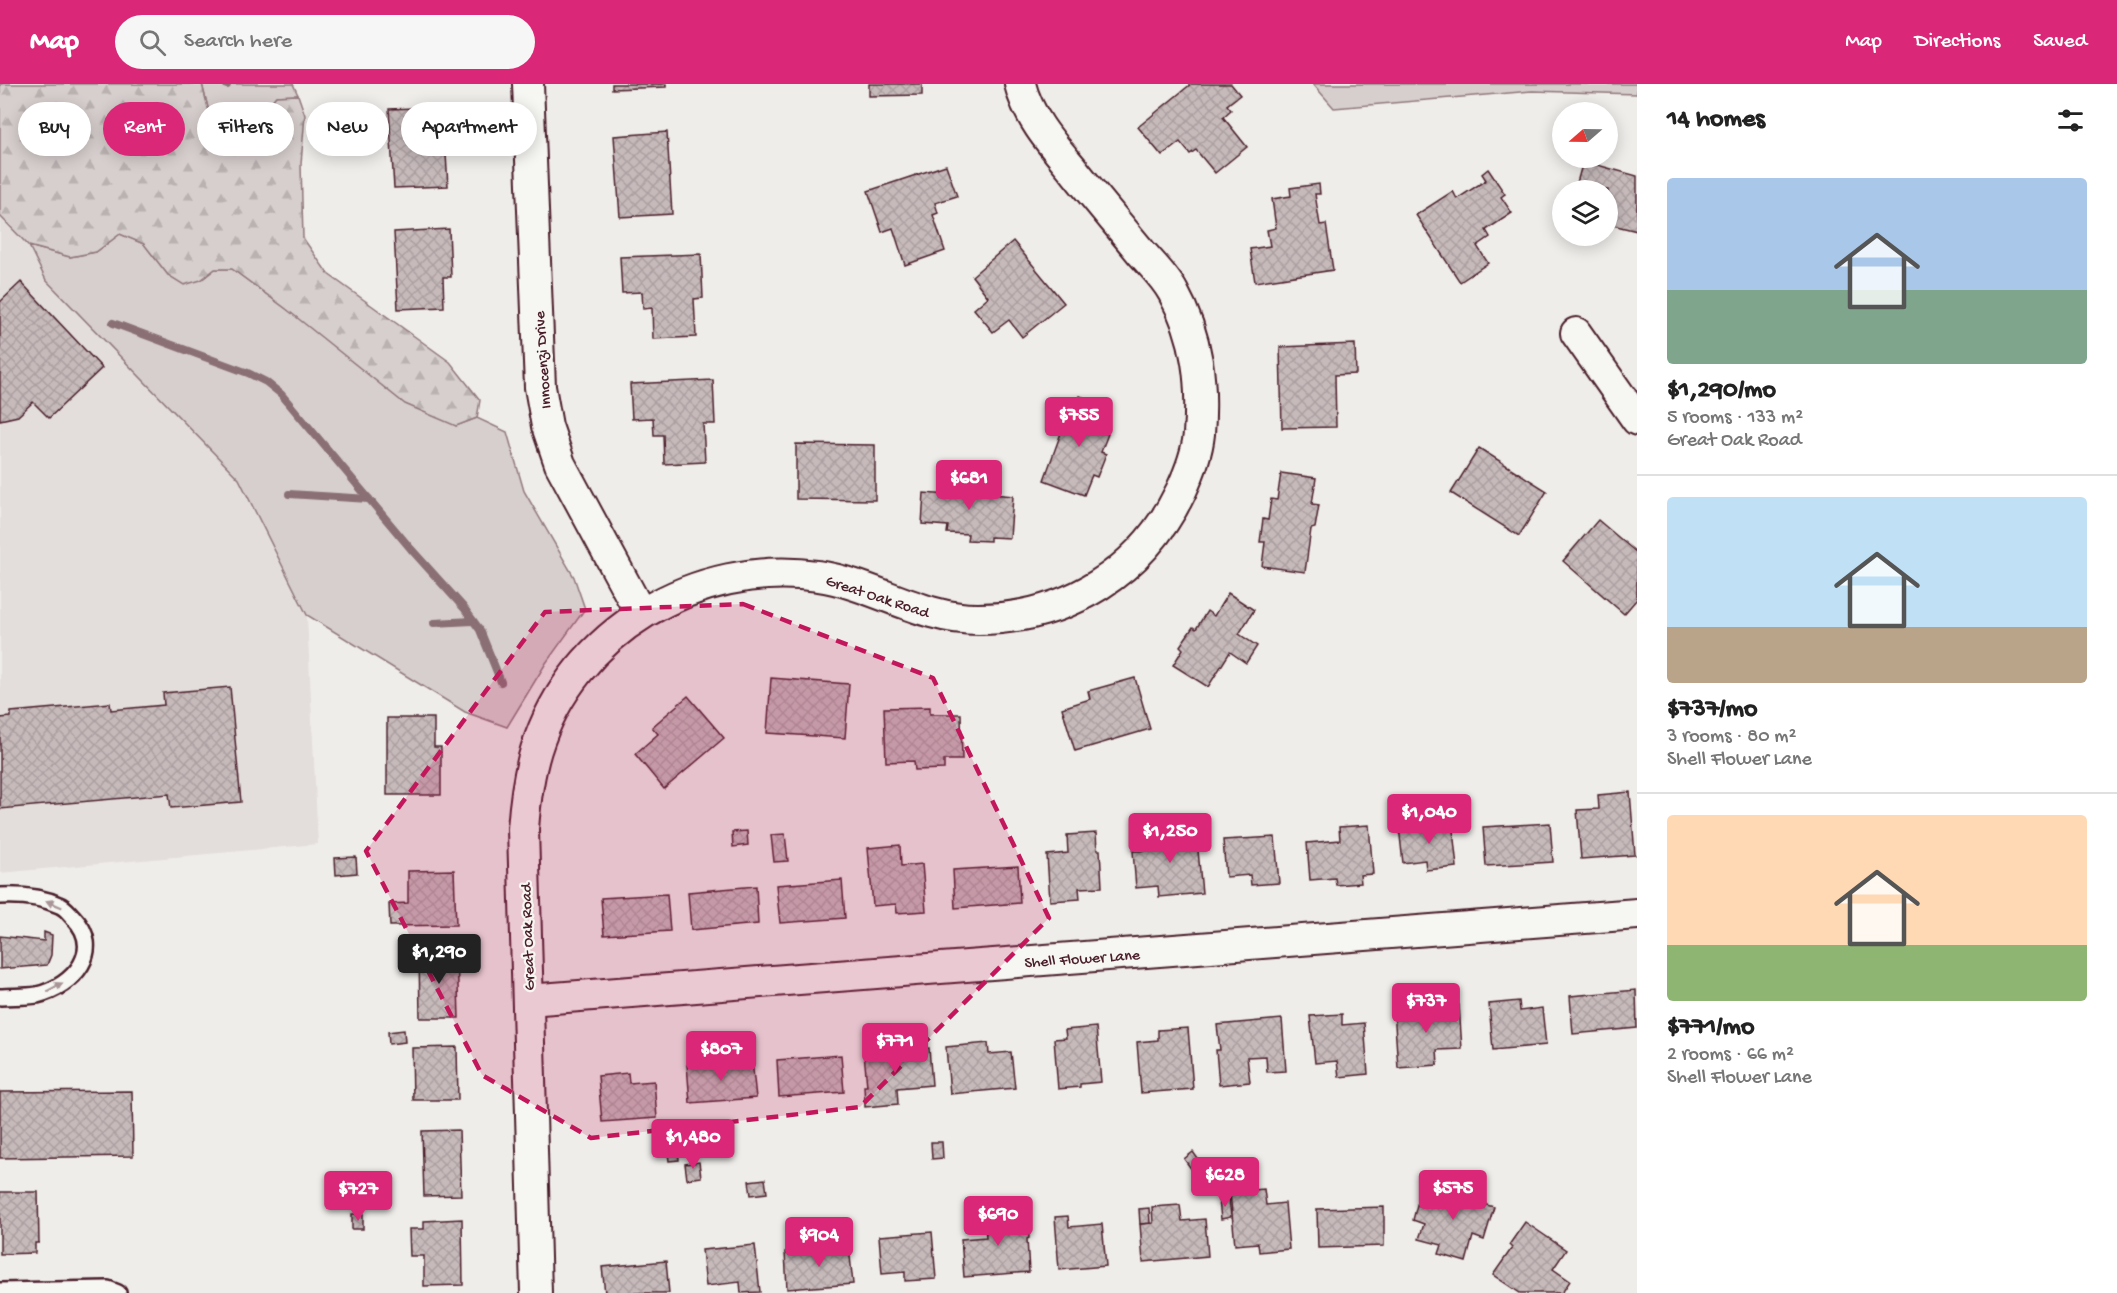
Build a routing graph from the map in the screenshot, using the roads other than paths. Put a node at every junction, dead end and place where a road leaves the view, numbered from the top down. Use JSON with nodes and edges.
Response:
{"nodes":[{"id":1,"x":528,"y":84,"type":"edge"},
{"id":2,"x":1020,"y":84,"type":"edge"},
{"id":3,"x":1576,"y":333,"type":"dead end"},
{"id":4,"x":1637,"y":420,"type":"edge"},
{"id":5,"x":641,"y":614,"type":"junction"},
{"id":6,"x":0,"y":896,"type":"edge"},
{"id":7,"x":1637,"y":914,"type":"edge"},
{"id":8,"x":0,"y":997,"type":"edge"},
{"id":9,"x":528,"y":1000,"type":"junction"},
{"id":10,"x":0,"y":1291,"type":"edge"},
{"id":11,"x":118,"y":1293,"type":"edge"},
{"id":12,"x":536,"y":1293,"type":"edge"}],
"edges":[{"from":1,"to":5,"type":"street","name":"Innocenzi Drive"},
{"from":2,"to":5,"type":"street","name":"Great Oak Road"},
{"from":3,"to":4,"type":"street"},
{"from":5,"to":9,"type":"street","name":"Great Oak Road"},
{"from":8,"to":6,"type":"lane","one_way":true},
{"from":7,"to":9,"type":"street","name":"Shell Flower Lane"},
{"from":9,"to":12,"type":"street","name":"Great Oak Road"},
{"from":10,"to":11,"type":"lane"}]}
